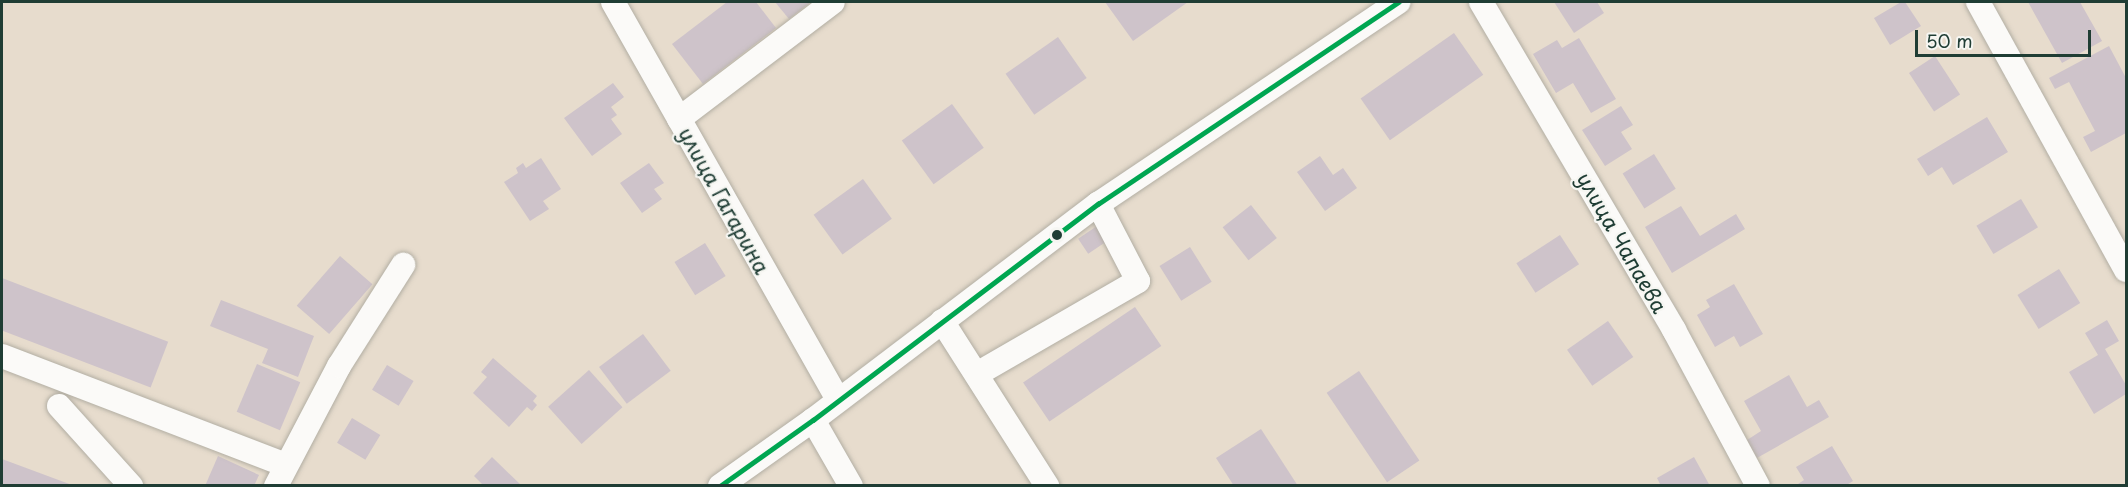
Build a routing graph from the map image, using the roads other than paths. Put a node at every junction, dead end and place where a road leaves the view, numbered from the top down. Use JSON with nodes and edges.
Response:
{"nodes":[{"id":1,"x":613,"y":2,"type":"edge"},
{"id":2,"x":833,"y":2,"type":"edge"},
{"id":3,"x":1399,"y":2,"type":"edge"},
{"id":4,"x":1481,"y":2,"type":"edge"},
{"id":5,"x":1978,"y":2,"type":"edge"},
{"id":6,"x":679,"y":119,"type":"junction"},
{"id":7,"x":1098,"y":204,"type":"junction"},
{"id":8,"x":403,"y":265,"type":"dead end"},
{"id":9,"x":2127,"y":270,"type":"edge"},
{"id":10,"x":942,"y":321,"type":"junction"},
{"id":11,"x":2,"y":356,"type":"edge"},
{"id":12,"x":977,"y":374,"type":"junction"},
{"id":13,"x":838,"y":399,"type":"junction"},
{"id":14,"x":60,"y":406,"type":"dead end"},
{"id":15,"x":813,"y":420,"type":"junction"},
{"id":16,"x":281,"y":475,"type":"edge"},
{"id":17,"x":131,"y":486,"type":"edge"},
{"id":18,"x":720,"y":486,"type":"edge"},
{"id":19,"x":851,"y":486,"type":"edge"},
{"id":20,"x":1047,"y":486,"type":"edge"},
{"id":21,"x":1758,"y":486,"type":"edge"}],
"edges":[{"from":1,"to":6,"type":"street","name":"улица Гагарина"},
{"from":2,"to":6,"type":"street"},
{"from":3,"to":7,"type":"street"},
{"from":4,"to":21,"type":"street","name":"улица Чапаева"},
{"from":5,"to":9,"type":"street"},
{"from":6,"to":13,"type":"street","name":"улица Гагарина"},
{"from":7,"to":10,"type":"street"},
{"from":7,"to":12,"type":"street"},
{"from":8,"to":16,"type":"street"},
{"from":10,"to":12,"type":"street"},
{"from":10,"to":13,"type":"street"},
{"from":11,"to":16,"type":"street"},
{"from":12,"to":20,"type":"street"},
{"from":13,"to":15,"type":"street"},
{"from":14,"to":17,"type":"street"},
{"from":15,"to":18,"type":"street"},
{"from":15,"to":19,"type":"street"}]}
